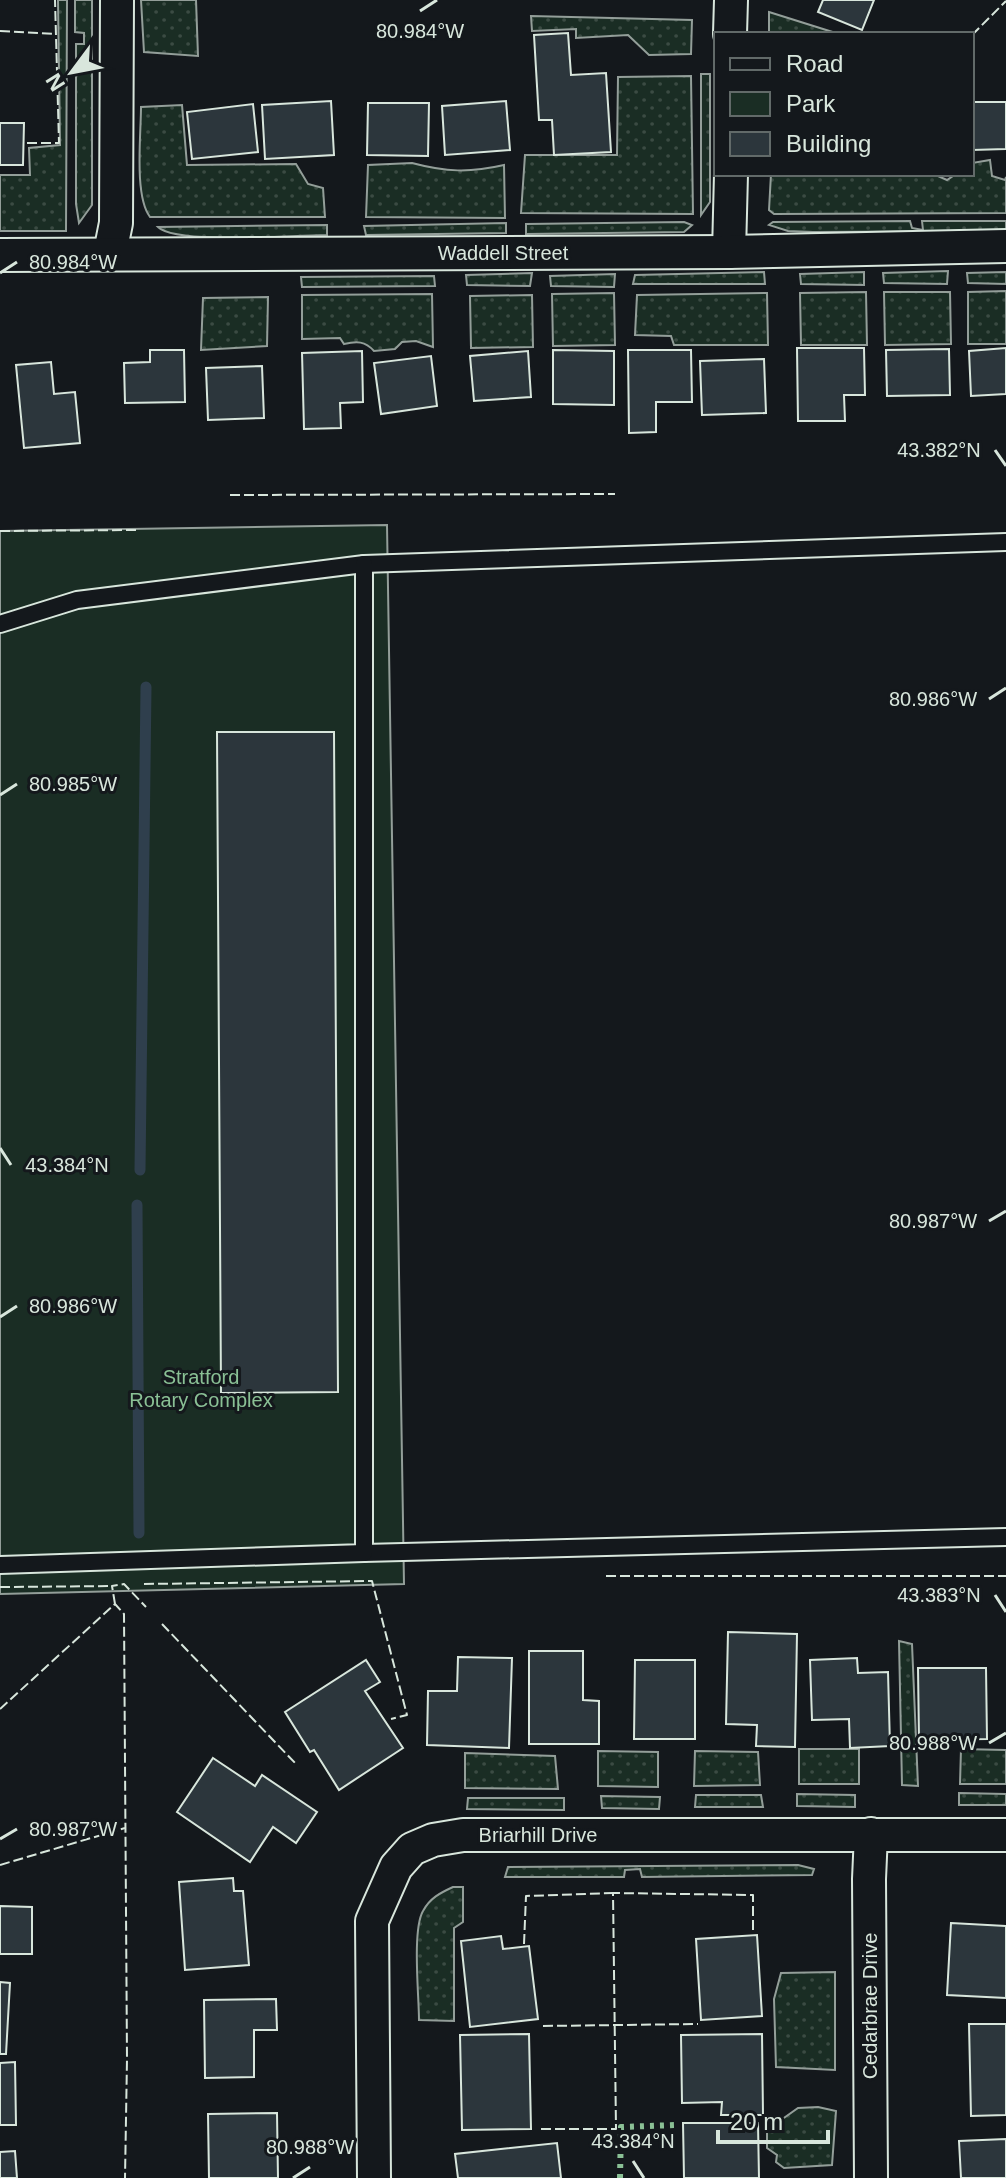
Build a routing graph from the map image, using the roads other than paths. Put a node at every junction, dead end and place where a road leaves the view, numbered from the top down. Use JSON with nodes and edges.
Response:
{"nodes":[{"id":1,"x":117,"y":0,"type":"edge"},
{"id":2,"x":731,"y":0,"type":"edge"},
{"id":3,"x":730,"y":32,"type":"edge"},
{"id":4,"x":731,"y":176,"type":"edge"},
{"id":5,"x":1006,"y":246,"type":"edge"},
{"id":6,"x":729,"y":252,"type":"junction"},
{"id":7,"x":110,"y":253,"type":"junction"},
{"id":8,"x":0,"y":255,"type":"edge"},
{"id":9,"x":1006,"y":542,"type":"edge"},
{"id":10,"x":364,"y":564,"type":"junction"},
{"id":11,"x":0,"y":624,"type":"edge"},
{"id":12,"x":1006,"y":1537,"type":"edge"},
{"id":13,"x":364,"y":1553,"type":"junction"},
{"id":14,"x":0,"y":1565,"type":"edge"},
{"id":15,"x":871,"y":1834,"type":"junction"},
{"id":16,"x":1006,"y":1835,"type":"edge"},
{"id":17,"x":374,"y":2178,"type":"edge"},
{"id":18,"x":871,"y":2178,"type":"edge"}],
"edges":[{"from":1,"to":7,"type":"street"},
{"from":2,"to":3,"type":"street"},
{"from":4,"to":6,"type":"street"},
{"from":5,"to":6,"type":"street","name":"Waddell Street"},
{"from":6,"to":7,"type":"street","name":"Waddell Street"},
{"from":7,"to":8,"type":"street","name":"Waddell Street"},
{"from":9,"to":10,"type":"lane"},
{"from":10,"to":11,"type":"lane"},
{"from":10,"to":13,"type":"lane"},
{"from":12,"to":13,"type":"lane"},
{"from":13,"to":14,"type":"lane"},
{"from":15,"to":16,"type":"street","name":"Briarhill Drive"},
{"from":15,"to":17,"type":"street","name":"Briarhill Drive"},
{"from":15,"to":18,"type":"street","name":"Cedarbrae Drive"}]}
